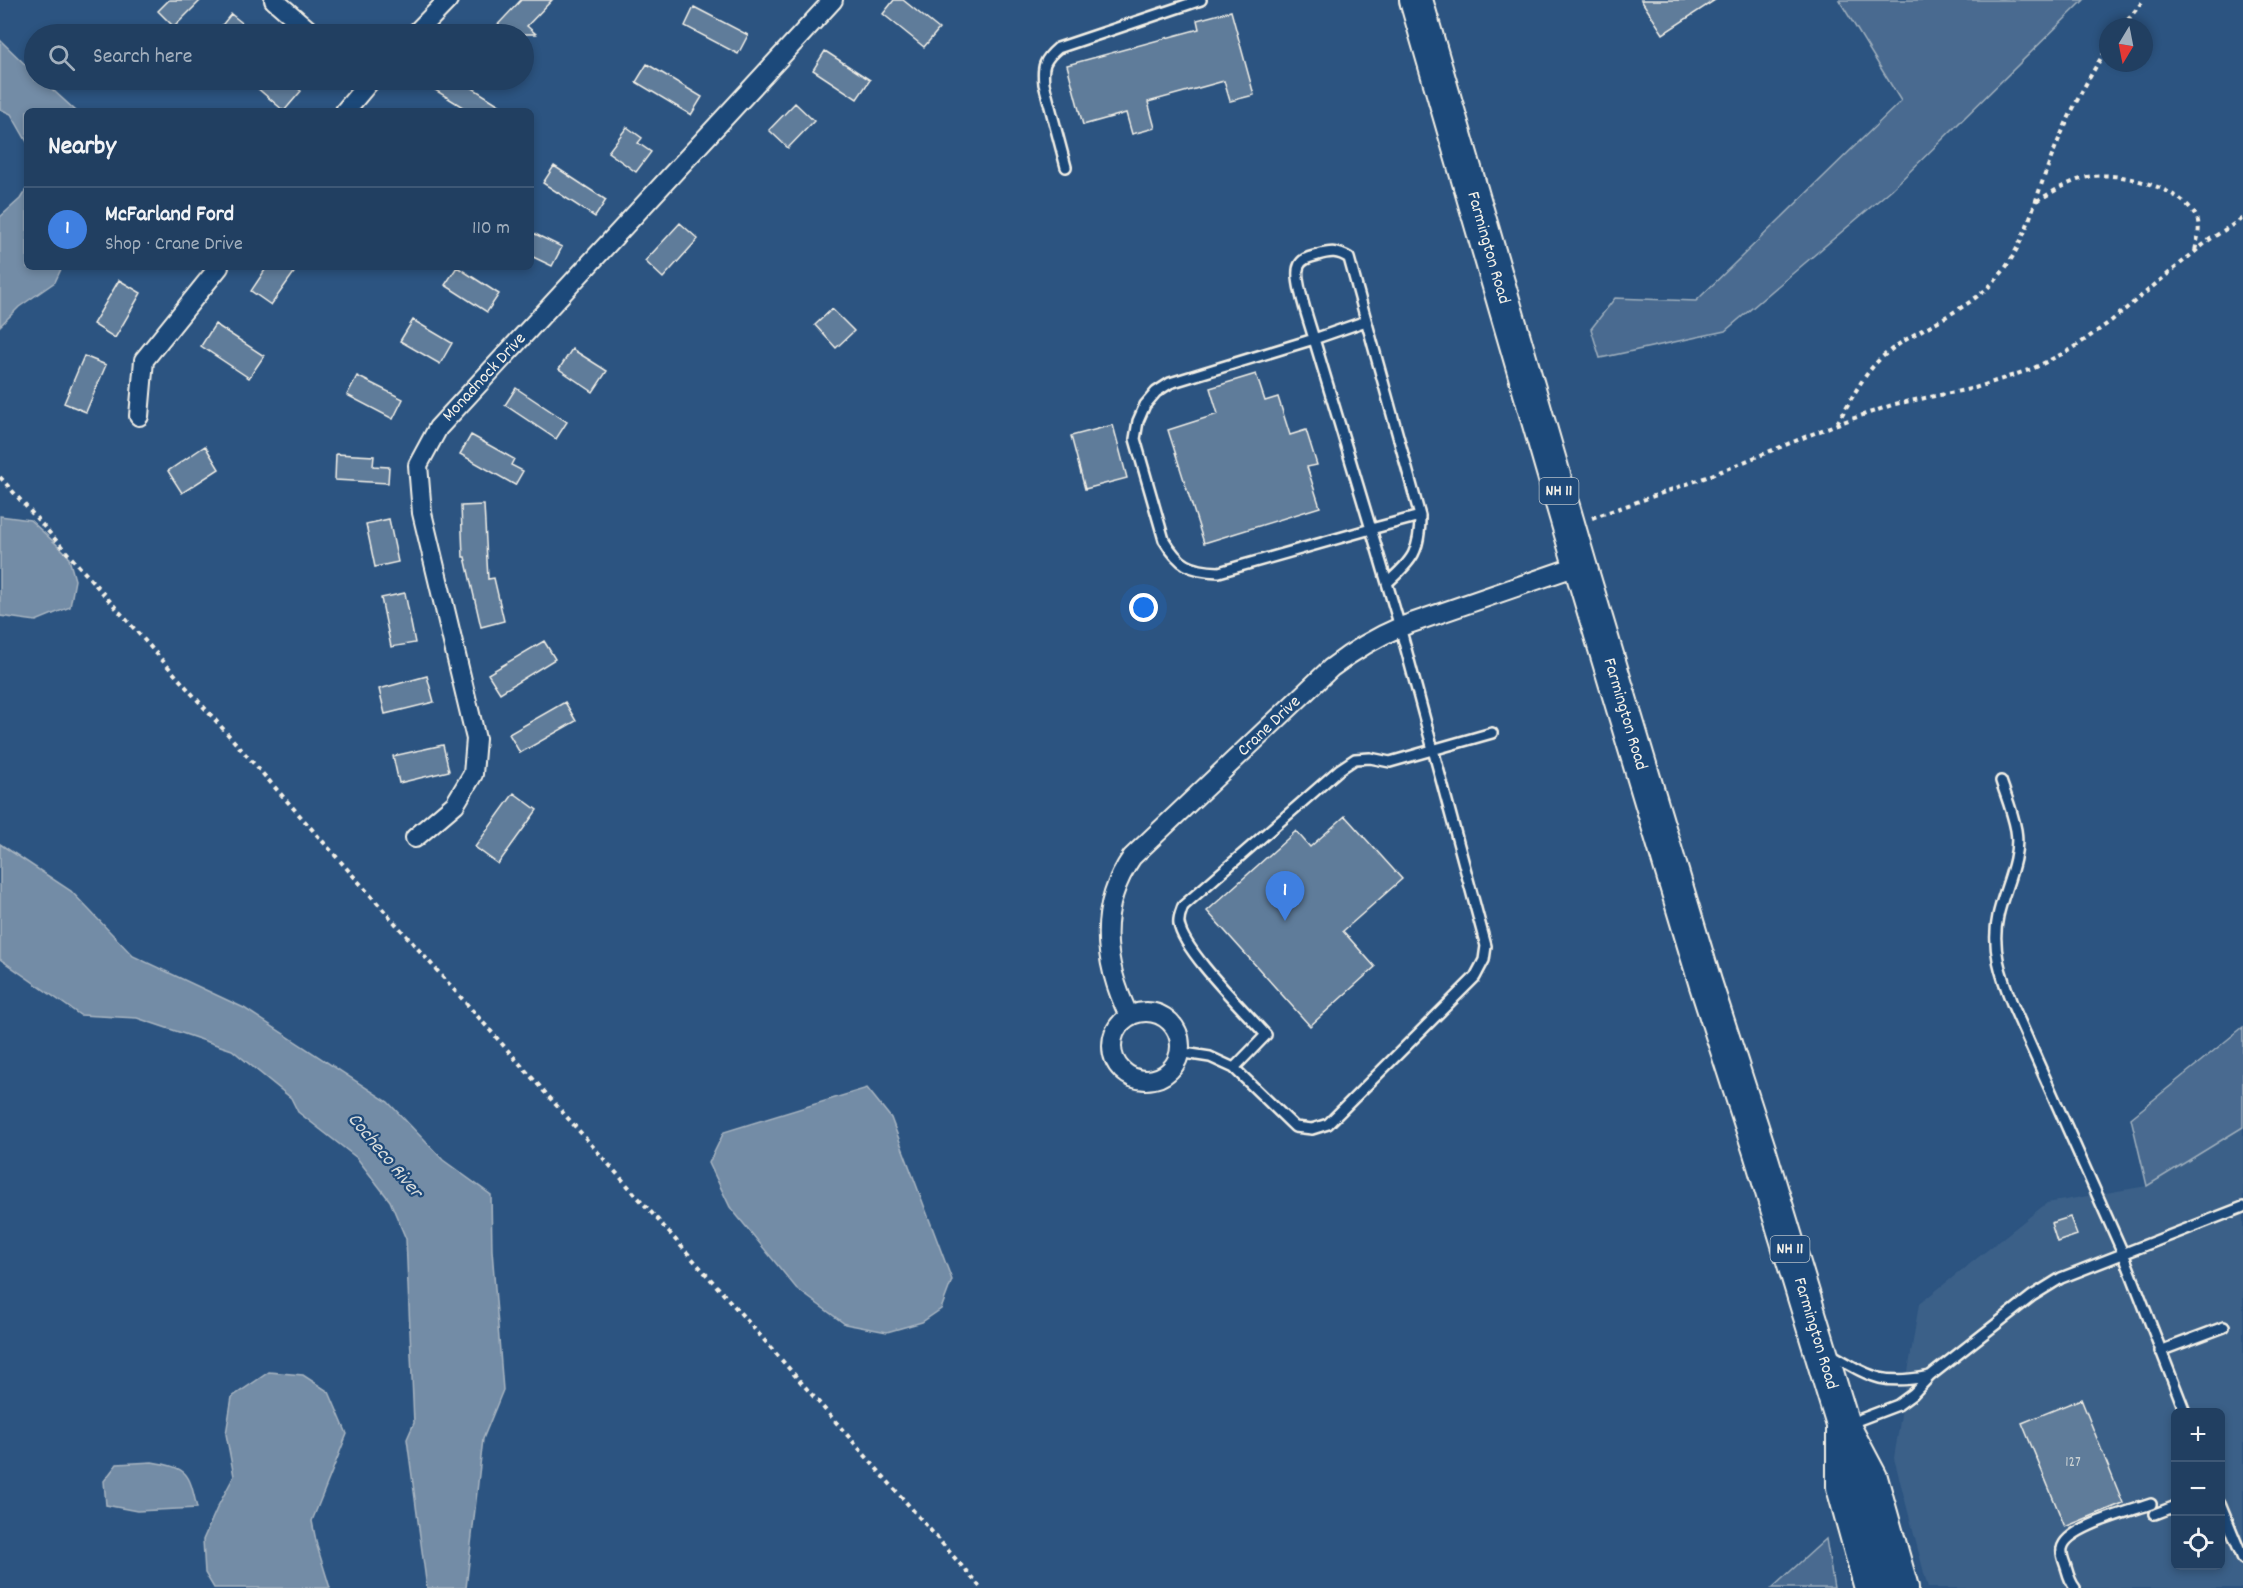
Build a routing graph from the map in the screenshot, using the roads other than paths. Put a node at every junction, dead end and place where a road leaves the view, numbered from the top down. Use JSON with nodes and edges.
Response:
{"nodes":[{"id":1,"x":274,"y":0,"type":"edge"},
{"id":2,"x":448,"y":0,"type":"edge"},
{"id":3,"x":833,"y":0,"type":"edge"},
{"id":4,"x":1201,"y":0,"type":"edge"},
{"id":5,"x":1416,"y":0,"type":"edge"},
{"id":6,"x":302,"y":24,"type":"edge"},
{"id":7,"x":425,"y":24,"type":"edge"},
{"id":8,"x":361,"y":90,"type":"edge"},
{"id":9,"x":347,"y":108,"type":"edge"},
{"id":10,"x":1066,"y":167,"type":"dead end"},
{"id":11,"x":217,"y":270,"type":"edge"},
{"id":12,"x":1366,"y":321,"type":"junction"},
{"id":13,"x":1314,"y":339,"type":"junction"},
{"id":14,"x":140,"y":416,"type":"dead end"},
{"id":15,"x":1420,"y":516,"type":"junction"},
{"id":16,"x":1371,"y":529,"type":"junction"},
{"id":17,"x":1580,"y":565,"type":"junction"},
{"id":18,"x":1387,"y":583,"type":"junction"},
{"id":19,"x":1400,"y":627,"type":"junction"},
{"id":20,"x":1492,"y":734,"type":"dead end"},
{"id":21,"x":1434,"y":750,"type":"junction"},
{"id":22,"x":2001,"y":781,"type":"dead end"},
{"id":23,"x":415,"y":838,"type":"dead end"},
{"id":24,"x":1129,"y":1016,"type":"junction"},
{"id":25,"x":1178,"y":1052,"type":"junction"},
{"id":26,"x":1234,"y":1068,"type":"junction"},
{"id":27,"x":2243,"y":1206,"type":"edge"},
{"id":28,"x":2123,"y":1253,"type":"junction"},
{"id":29,"x":2224,"y":1327,"type":"dead end"},
{"id":30,"x":1820,"y":1349,"type":"junction"},
{"id":31,"x":2160,"y":1351,"type":"junction"},
{"id":32,"x":1930,"y":1376,"type":"junction"},
{"id":33,"x":2183,"y":1408,"type":"edge"},
{"id":34,"x":1843,"y":1425,"type":"junction"},
{"id":35,"x":2151,"y":1504,"type":"dead end"},
{"id":36,"x":2171,"y":1508,"type":"edge"},
{"id":37,"x":2155,"y":1514,"type":"dead end"},
{"id":38,"x":2225,"y":1515,"type":"edge"},
{"id":39,"x":2243,"y":1559,"type":"edge"},
{"id":40,"x":1871,"y":1588,"type":"edge"},
{"id":41,"x":1902,"y":1588,"type":"edge"},
{"id":42,"x":2075,"y":1588,"type":"edge"}],
"edges":[{"from":1,"to":6,"type":"street"},
{"from":2,"to":7,"type":"street"},
{"from":3,"to":23,"type":"street","name":"Monadnock Drive"},
{"from":4,"to":10,"type":"lane"},
{"from":5,"to":17,"type":"highway","name":"Farmington Road","number":"NH 11"},
{"from":8,"to":9,"type":"street"},
{"from":11,"to":14,"type":"street"},
{"from":12,"to":13,"type":"lane"},
{"from":12,"to":13,"type":"lane"},
{"from":12,"to":15,"type":"lane"},
{"from":13,"to":16,"type":"lane"},
{"from":13,"to":16,"type":"lane"},
{"from":15,"to":16,"type":"lane"},
{"from":15,"to":18,"type":"lane"},
{"from":16,"to":18,"type":"lane"},
{"from":17,"to":19,"type":"street","name":"Crane Drive"},
{"from":17,"to":30,"type":"highway","name":"Farmington Road","number":"NH 11"},
{"from":18,"to":19,"type":"lane"},
{"from":19,"to":21,"type":"lane"},
{"from":19,"to":24,"type":"street","name":"Crane Drive"},
{"from":20,"to":21,"type":"lane"},
{"from":21,"to":26,"type":"lane"},
{"from":21,"to":26,"type":"lane"},
{"from":22,"to":28,"type":"lane"},
{"from":24,"to":25,"type":"street"},
{"from":24,"to":25,"type":"street"},
{"from":25,"to":26,"type":"lane"},
{"from":27,"to":28,"type":"lane"},
{"from":28,"to":31,"type":"lane"},
{"from":28,"to":32,"type":"lane"},
{"from":29,"to":31,"type":"lane"},
{"from":30,"to":32,"type":"lane"},
{"from":30,"to":34,"type":"highway","name":"Farmington Road","number":"NH 11"},
{"from":31,"to":33,"type":"lane"},
{"from":32,"to":34,"type":"lane"},
{"from":34,"to":40,"type":"highway","name":"Farmington Road","number":"NH 11"},
{"from":34,"to":41,"type":"highway","name":"Farmington Road","number":"NH 11"},
{"from":35,"to":42,"type":"lane"},
{"from":36,"to":37,"type":"lane"},
{"from":38,"to":39,"type":"lane"}]}
